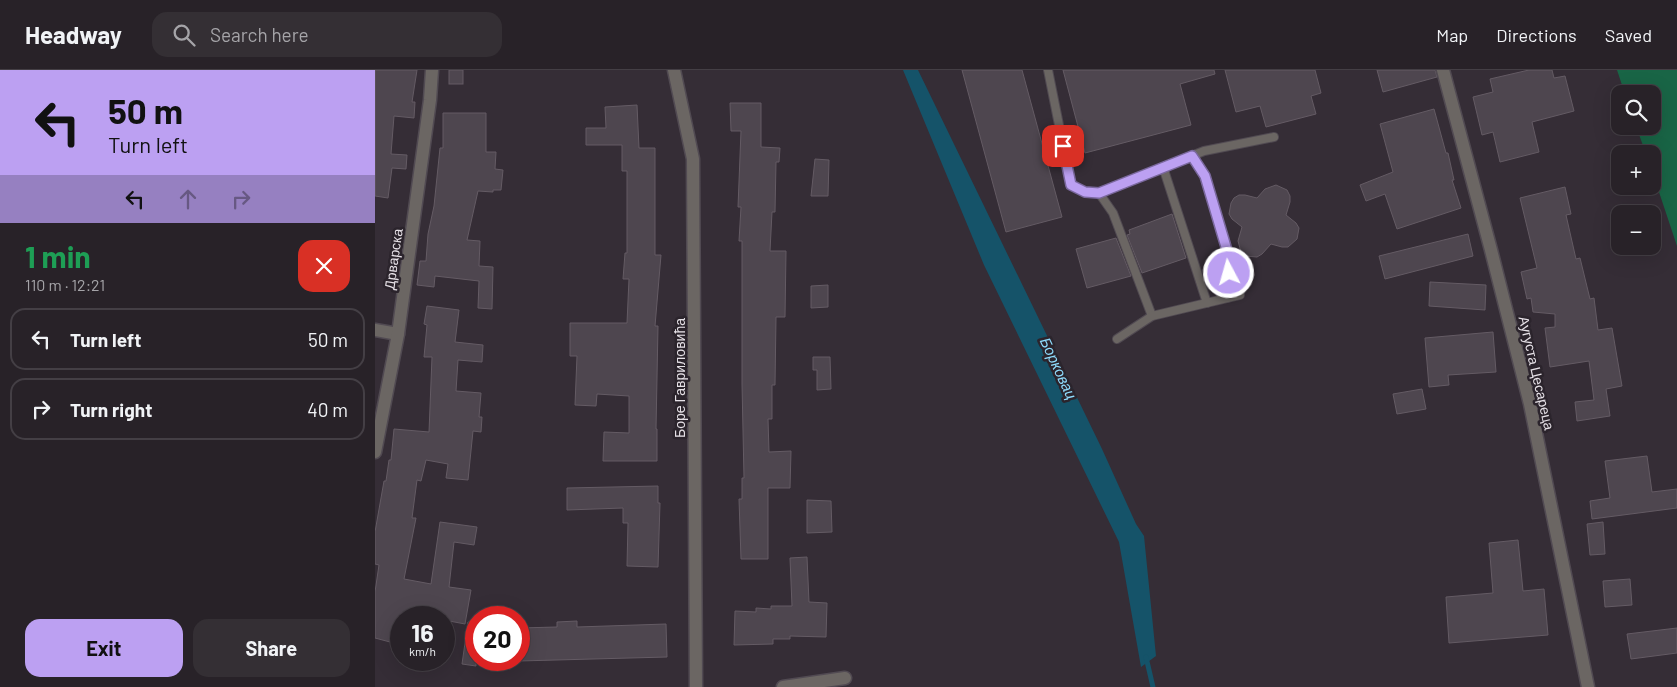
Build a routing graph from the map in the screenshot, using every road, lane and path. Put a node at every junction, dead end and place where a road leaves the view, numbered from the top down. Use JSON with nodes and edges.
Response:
{"nodes":[{"id":1,"x":432,"y":70,"type":"edge"},
{"id":2,"x":674,"y":70,"type":"edge"},
{"id":3,"x":1048,"y":70,"type":"edge"},
{"id":4,"x":1443,"y":70,"type":"edge"},
{"id":5,"x":1274,"y":137,"type":"dead end"},
{"id":6,"x":1192,"y":156,"type":"junction"},
{"id":7,"x":1163,"y":167,"type":"junction"},
{"id":8,"x":1099,"y":193,"type":"junction"},
{"id":9,"x":1240,"y":295,"type":"dead end"},
{"id":10,"x":1227,"y":298,"type":"junction"},
{"id":11,"x":1207,"y":303,"type":"junction"},
{"id":12,"x":1153,"y":316,"type":"junction"},
{"id":13,"x":375,"y":330,"type":"edge"},
{"id":14,"x":398,"y":334,"type":"junction"},
{"id":15,"x":1117,"y":340,"type":"dead end"},
{"id":16,"x":375,"y":452,"type":"edge"},
{"id":17,"x":845,"y":678,"type":"dead end"},
{"id":18,"x":696,"y":687,"type":"edge"},
{"id":19,"x":783,"y":687,"type":"edge"},
{"id":20,"x":1588,"y":687,"type":"edge"}],
"edges":[{"from":1,"to":14,"type":"street","name":"Дрварска"},
{"from":2,"to":18,"type":"street","name":"Боре Гавриловића"},
{"from":3,"to":8,"type":"lane"},
{"from":4,"to":20,"type":"street","name":"Аугуста Цесареца"},
{"from":5,"to":6,"type":"lane"},
{"from":6,"to":7,"type":"lane"},
{"from":6,"to":10,"type":"lane"},
{"from":7,"to":8,"type":"lane"},
{"from":7,"to":11,"type":"lane"},
{"from":8,"to":12,"type":"lane"},
{"from":9,"to":10,"type":"lane"},
{"from":10,"to":11,"type":"lane"},
{"from":11,"to":12,"type":"lane"},
{"from":12,"to":15,"type":"lane"},
{"from":13,"to":14,"type":"street"},
{"from":14,"to":16,"type":"street","name":"Дрварска"},
{"from":17,"to":19,"type":"street"}]}
